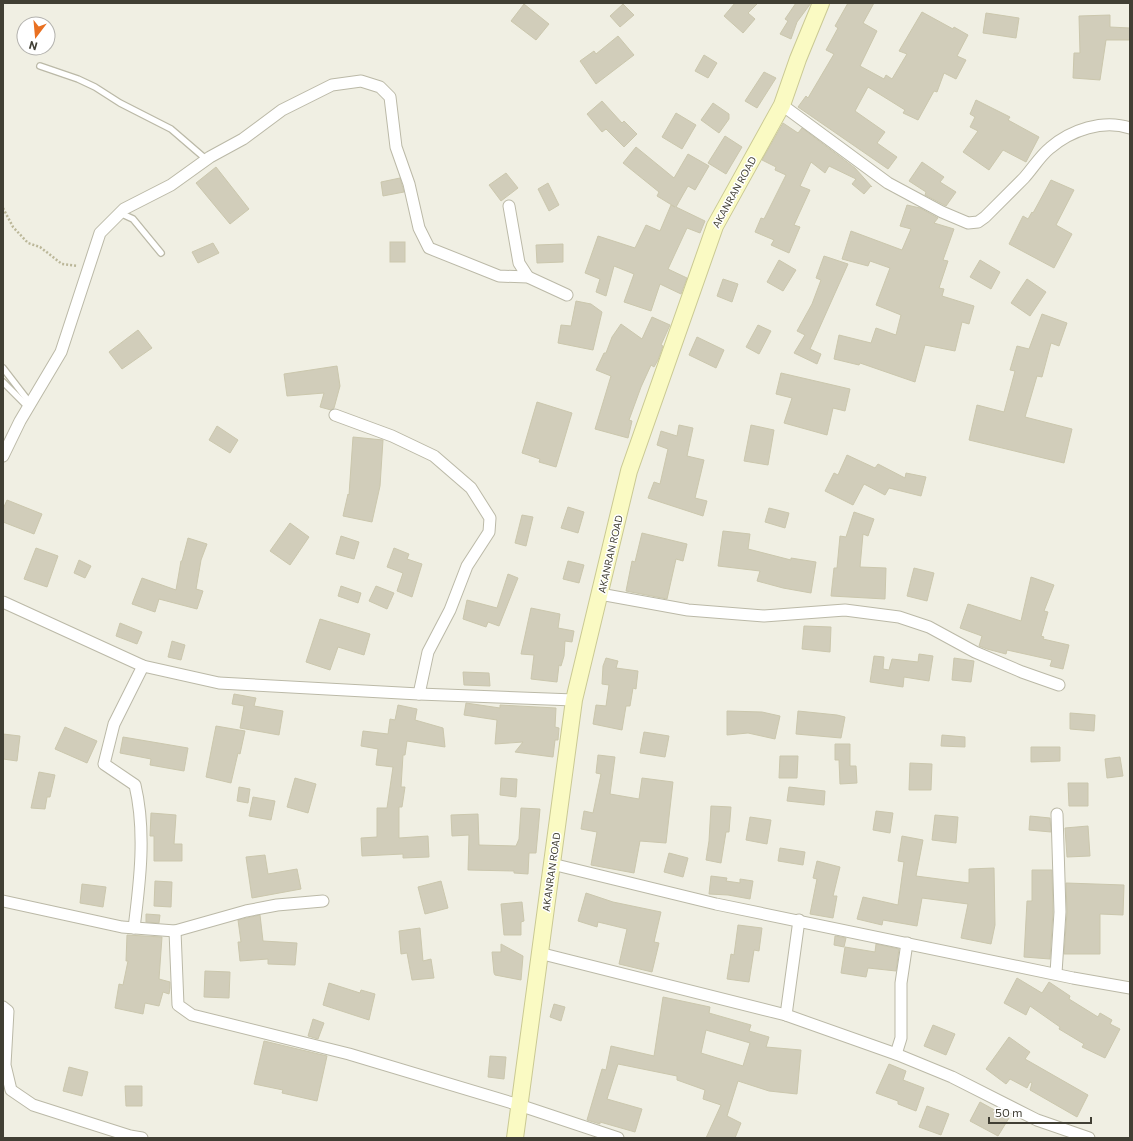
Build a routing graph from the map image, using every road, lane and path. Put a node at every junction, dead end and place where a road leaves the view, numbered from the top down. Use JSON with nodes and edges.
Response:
{"nodes":[{"id":1,"x":821,"y":3,"type":"edge"},
{"id":2,"x":40,"y":66,"type":"dead end"},
{"id":3,"x":782,"y":105,"type":"junction"},
{"id":4,"x":1130,"y":128,"type":"edge"},
{"id":5,"x":207,"y":160,"type":"junction"},
{"id":6,"x":509,"y":206,"type":"dead end"},
{"id":7,"x":3,"y":208,"type":"edge"},
{"id":8,"x":119,"y":213,"type":"junction"},
{"id":9,"x":161,"y":253,"type":"dead end"},
{"id":10,"x":89,"y":267,"type":"junction"},
{"id":11,"x":528,"y":277,"type":"junction"},
{"id":12,"x":566,"y":295,"type":"dead end"},
{"id":13,"x":3,"y":368,"type":"edge"},
{"id":14,"x":3,"y":382,"type":"edge"},
{"id":15,"x":29,"y":405,"type":"junction"},
{"id":16,"x":335,"y":415,"type":"dead end"},
{"id":17,"x":3,"y":456,"type":"edge"},
{"id":18,"x":600,"y":594,"type":"junction"},
{"id":19,"x":3,"y":602,"type":"edge"},
{"id":20,"x":143,"y":666,"type":"junction"},
{"id":21,"x":1059,"y":685,"type":"dead end"},
{"id":22,"x":419,"y":694,"type":"junction"},
{"id":23,"x":574,"y":700,"type":"junction"},
{"id":24,"x":1057,"y":814,"type":"dead end"},
{"id":25,"x":552,"y":864,"type":"junction"},
{"id":26,"x":323,"y":900,"type":"dead end"},
{"id":27,"x":3,"y":901,"type":"edge"},
{"id":28,"x":799,"y":920,"type":"junction"},
{"id":29,"x":134,"y":928,"type":"junction"},
{"id":30,"x":175,"y":931,"type":"junction"},
{"id":31,"x":907,"y":943,"type":"junction"},
{"id":32,"x":539,"y":953,"type":"junction"},
{"id":33,"x":1056,"y":973,"type":"junction"},
{"id":34,"x":1130,"y":988,"type":"edge"},
{"id":35,"x":3,"y":1007,"type":"edge"},
{"id":36,"x":786,"y":1015,"type":"junction"},
{"id":37,"x":896,"y":1054,"type":"junction"},
{"id":38,"x":519,"y":1105,"type":"junction"},
{"id":39,"x":142,"y":1138,"type":"edge"},
{"id":40,"x":515,"y":1138,"type":"edge"},
{"id":41,"x":618,"y":1138,"type":"edge"},
{"id":42,"x":1090,"y":1138,"type":"edge"}],
"edges":[{"from":1,"to":3,"type":"main road","name":"AKANRAN ROAD"},
{"from":2,"to":5,"type":"lane"},
{"from":3,"to":4,"type":"street"},
{"from":3,"to":18,"type":"main road","name":"AKANRAN ROAD"},
{"from":5,"to":8,"type":"street"},
{"from":5,"to":11,"type":"street"},
{"from":6,"to":11,"type":"street"},
{"from":7,"to":10,"type":"path"},
{"from":8,"to":9,"type":"lane"},
{"from":8,"to":10,"type":"street"},
{"from":10,"to":15,"type":"street"},
{"from":11,"to":12,"type":"street"},
{"from":13,"to":15,"type":"lane"},
{"from":14,"to":15,"type":"lane"},
{"from":15,"to":17,"type":"street"},
{"from":16,"to":22,"type":"street"},
{"from":18,"to":21,"type":"street"},
{"from":18,"to":23,"type":"main road","name":"AKANRAN ROAD"},
{"from":19,"to":20,"type":"street"},
{"from":20,"to":22,"type":"street"},
{"from":20,"to":29,"type":"street"},
{"from":22,"to":23,"type":"street"},
{"from":23,"to":25,"type":"main road","name":"AKANRAN ROAD"},
{"from":24,"to":33,"type":"street"},
{"from":25,"to":28,"type":"street"},
{"from":25,"to":32,"type":"main road","name":"AKANRAN ROAD"},
{"from":26,"to":30,"type":"street"},
{"from":27,"to":29,"type":"street"},
{"from":28,"to":31,"type":"street"},
{"from":28,"to":36,"type":"street"},
{"from":29,"to":30,"type":"street"},
{"from":30,"to":38,"type":"street"},
{"from":31,"to":33,"type":"street"},
{"from":31,"to":37,"type":"street"},
{"from":32,"to":36,"type":"street"},
{"from":32,"to":38,"type":"main road","name":"AKANRAN ROAD"},
{"from":33,"to":34,"type":"street"},
{"from":35,"to":39,"type":"street"},
{"from":36,"to":37,"type":"street"},
{"from":37,"to":42,"type":"street"},
{"from":38,"to":40,"type":"main road","name":"AKANRAN ROAD"},
{"from":38,"to":41,"type":"street"}]}
